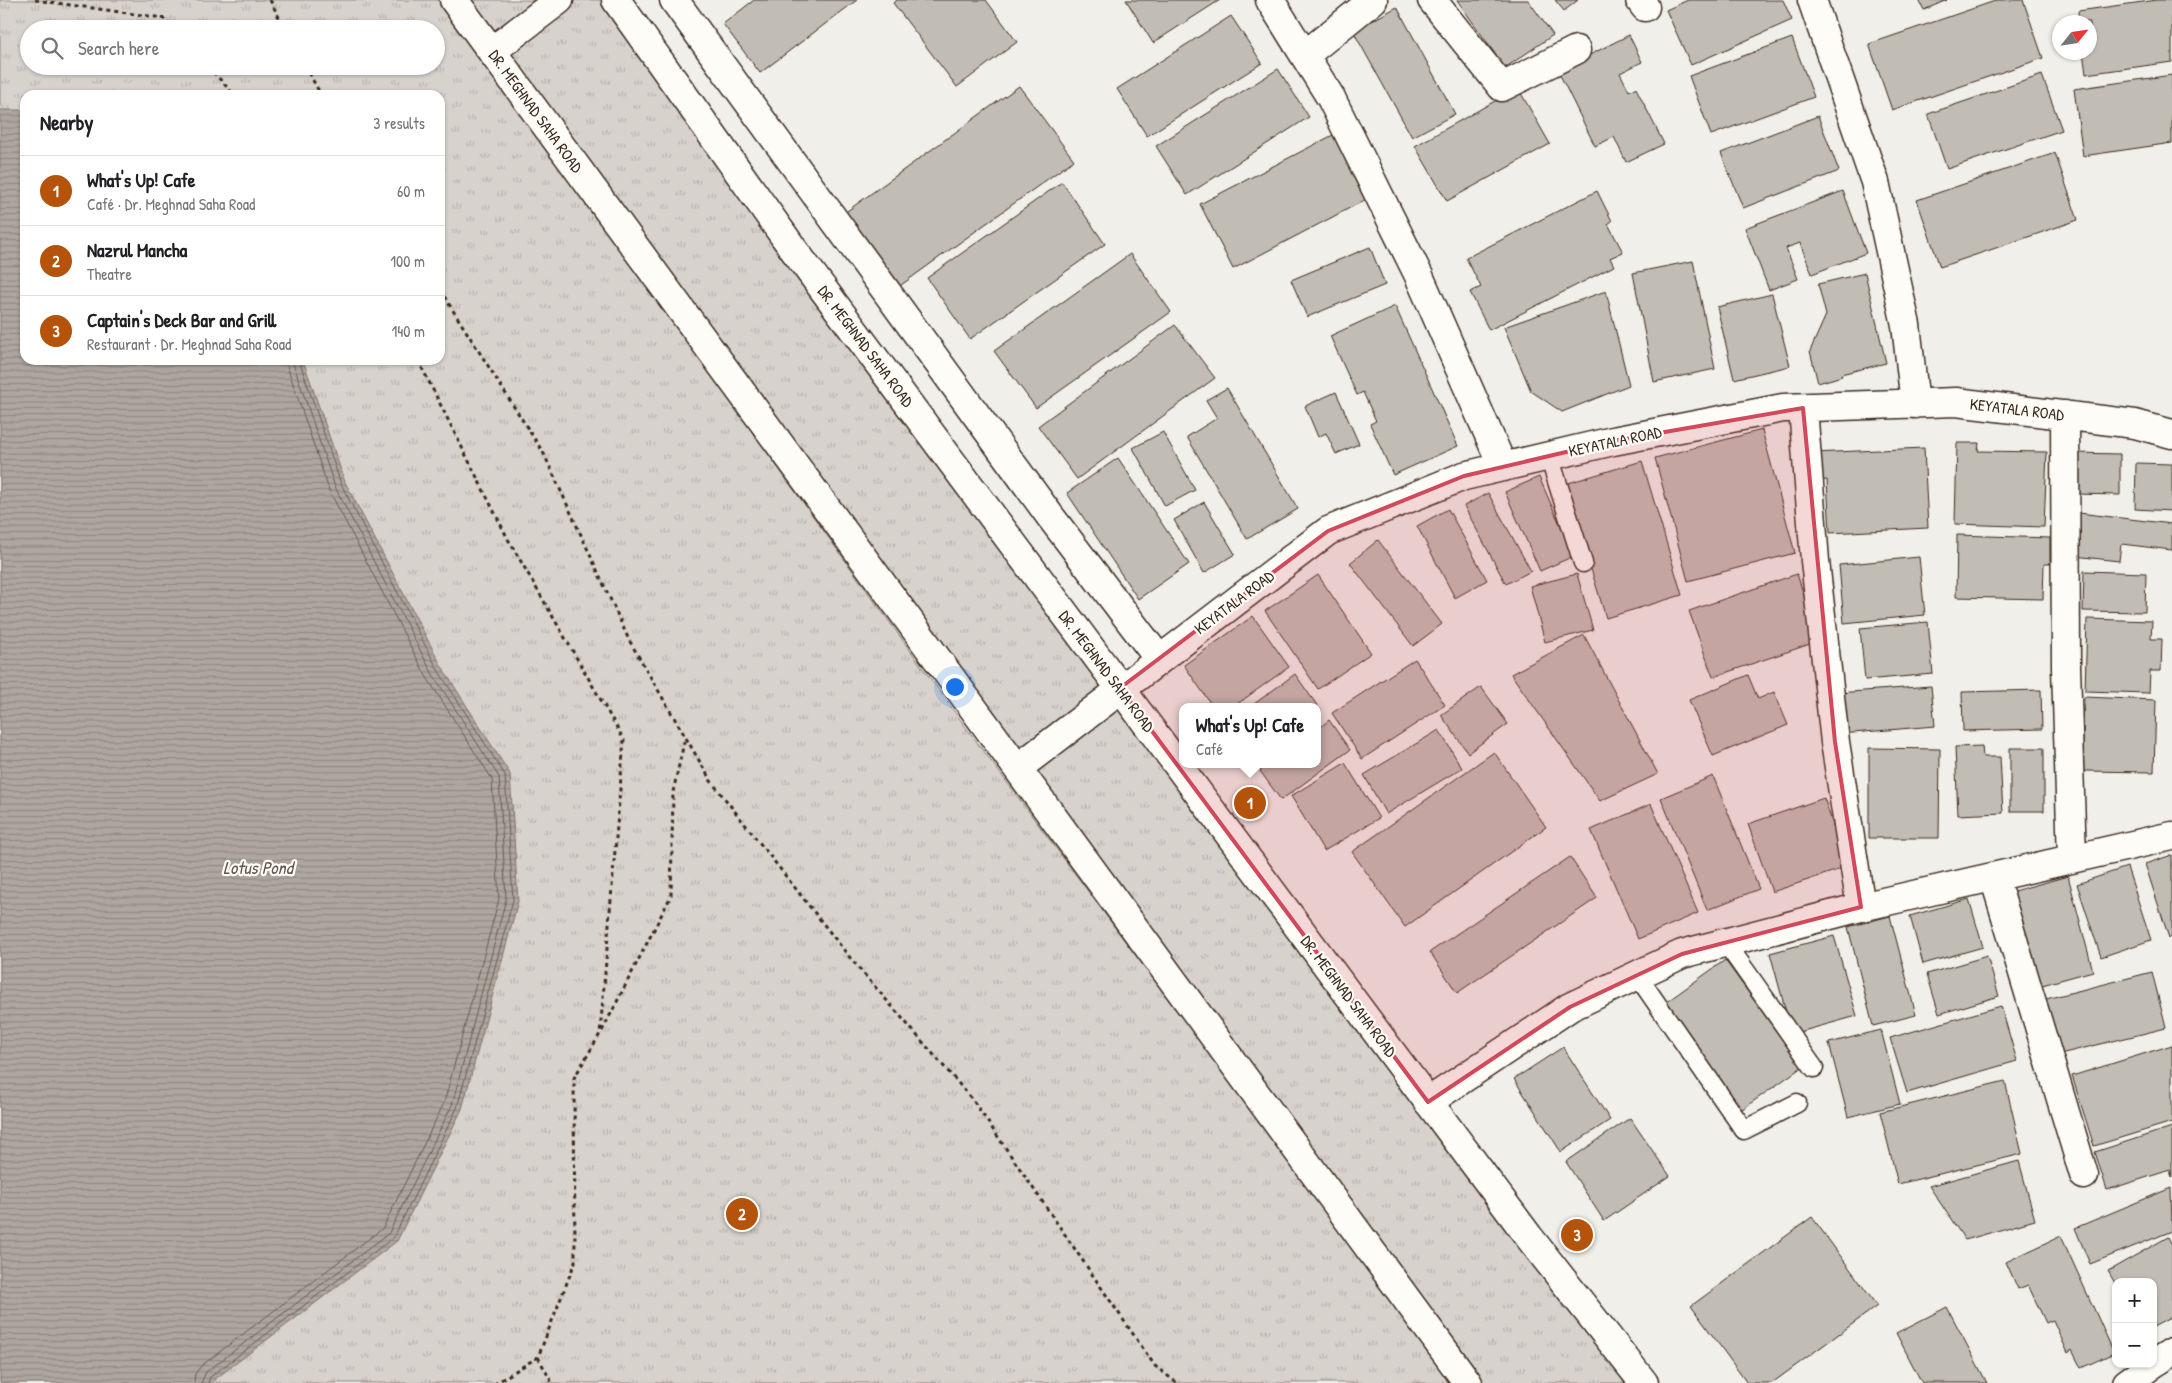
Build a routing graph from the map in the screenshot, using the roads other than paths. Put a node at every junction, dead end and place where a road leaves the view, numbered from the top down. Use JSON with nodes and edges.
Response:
{"nodes":[{"id":1,"x":454,"y":0,"type":"edge"},
{"id":2,"x":559,"y":0,"type":"edge"},
{"id":3,"x":616,"y":0,"type":"edge"},
{"id":4,"x":674,"y":0,"type":"edge"},
{"id":5,"x":1270,"y":0,"type":"edge"},
{"id":6,"x":1373,"y":0,"type":"edge"},
{"id":7,"x":1432,"y":0,"type":"edge"},
{"id":8,"x":1812,"y":0,"type":"edge"},
{"id":9,"x":1576,"y":50,"type":"dead end"},
{"id":10,"x":492,"y":51,"type":"junction"},
{"id":11,"x":1304,"y":55,"type":"junction"},
{"id":12,"x":1915,"y":404,"type":"junction"},
{"id":13,"x":1803,"y":408,"type":"junction"},
{"id":14,"x":2065,"y":415,"type":"junction"},
{"id":15,"x":2172,"y":434,"type":"edge"},
{"id":16,"x":1548,"y":456,"type":"junction"},
{"id":17,"x":1503,"y":466,"type":"junction"},
{"id":18,"x":1583,"y":563,"type":"dead end"},
{"id":19,"x":1159,"y":659,"type":"junction"},
{"id":20,"x":1120,"y":688,"type":"junction"},
{"id":21,"x":1179,"y":767,"type":"edge"},
{"id":22,"x":1018,"y":768,"type":"junction"},
{"id":23,"x":1180,"y":768,"type":"edge"},
{"id":24,"x":2172,"y":836,"type":"edge"},
{"id":25,"x":2072,"y":859,"type":"junction"},
{"id":26,"x":1994,"y":877,"type":"junction"},
{"id":27,"x":1861,"y":907,"type":"junction"},
{"id":28,"x":1726,"y":943,"type":"junction"},
{"id":29,"x":1638,"y":975,"type":"junction"},
{"id":30,"x":1814,"y":1068,"type":"dead end"},
{"id":31,"x":1428,"y":1102,"type":"junction"},
{"id":32,"x":1797,"y":1103,"type":"dead end"},
{"id":33,"x":2084,"y":1175,"type":"dead end"},
{"id":34,"x":2172,"y":1352,"type":"edge"},
{"id":35,"x":2157,"y":1361,"type":"edge"},
{"id":36,"x":2148,"y":1368,"type":"edge"},
{"id":37,"x":1468,"y":1383,"type":"edge"},
{"id":38,"x":1644,"y":1383,"type":"edge"},
{"id":39,"x":2127,"y":1383,"type":"edge"}],
"edges":[{"from":1,"to":10,"type":"street","name":"DR. MEGHNAD SAHA ROAD"},
{"from":2,"to":10,"type":"street"},
{"from":3,"to":20,"type":"street","name":"DR. MEGHNAD SAHA ROAD"},
{"from":4,"to":19,"type":"street"},
{"from":5,"to":11,"type":"street"},
{"from":6,"to":11,"type":"street"},
{"from":7,"to":9,"type":"street"},
{"from":8,"to":12,"type":"street"},
{"from":10,"to":22,"type":"street","name":"DR. MEGHNAD SAHA ROAD"},
{"from":11,"to":17,"type":"street"},
{"from":12,"to":13,"type":"street","name":"KEYATALA ROAD"},
{"from":12,"to":14,"type":"street","name":"KEYATALA ROAD"},
{"from":13,"to":16,"type":"street","name":"KEYATALA ROAD"},
{"from":13,"to":27,"type":"street"},
{"from":14,"to":15,"type":"street","name":"KEYATALA ROAD"},
{"from":14,"to":25,"type":"street"},
{"from":16,"to":17,"type":"street","name":"KEYATALA ROAD"},
{"from":16,"to":18,"type":"lane"},
{"from":17,"to":19,"type":"street","name":"KEYATALA ROAD"},
{"from":19,"to":20,"type":"street","name":"KEYATALA ROAD"},
{"from":20,"to":21,"type":"street","name":"DR. MEGHNAD SAHA ROAD"},
{"from":20,"to":22,"type":"street","name":"KEYATALA ROAD"},
{"from":22,"to":37,"type":"street","name":"DR. MEGHNAD SAHA ROAD"},
{"from":23,"to":31,"type":"street","name":"DR. MEGHNAD SAHA ROAD"},
{"from":24,"to":25,"type":"street"},
{"from":25,"to":26,"type":"street"},
{"from":26,"to":27,"type":"street"},
{"from":26,"to":33,"type":"street"},
{"from":27,"to":28,"type":"street"},
{"from":28,"to":29,"type":"street"},
{"from":28,"to":30,"type":"lane"},
{"from":29,"to":31,"type":"street"},
{"from":29,"to":32,"type":"lane"},
{"from":31,"to":38,"type":"street","name":"DR. MEGHNAD SAHA ROAD"},
{"from":34,"to":35,"type":"street"},
{"from":36,"to":39,"type":"street"}]}
